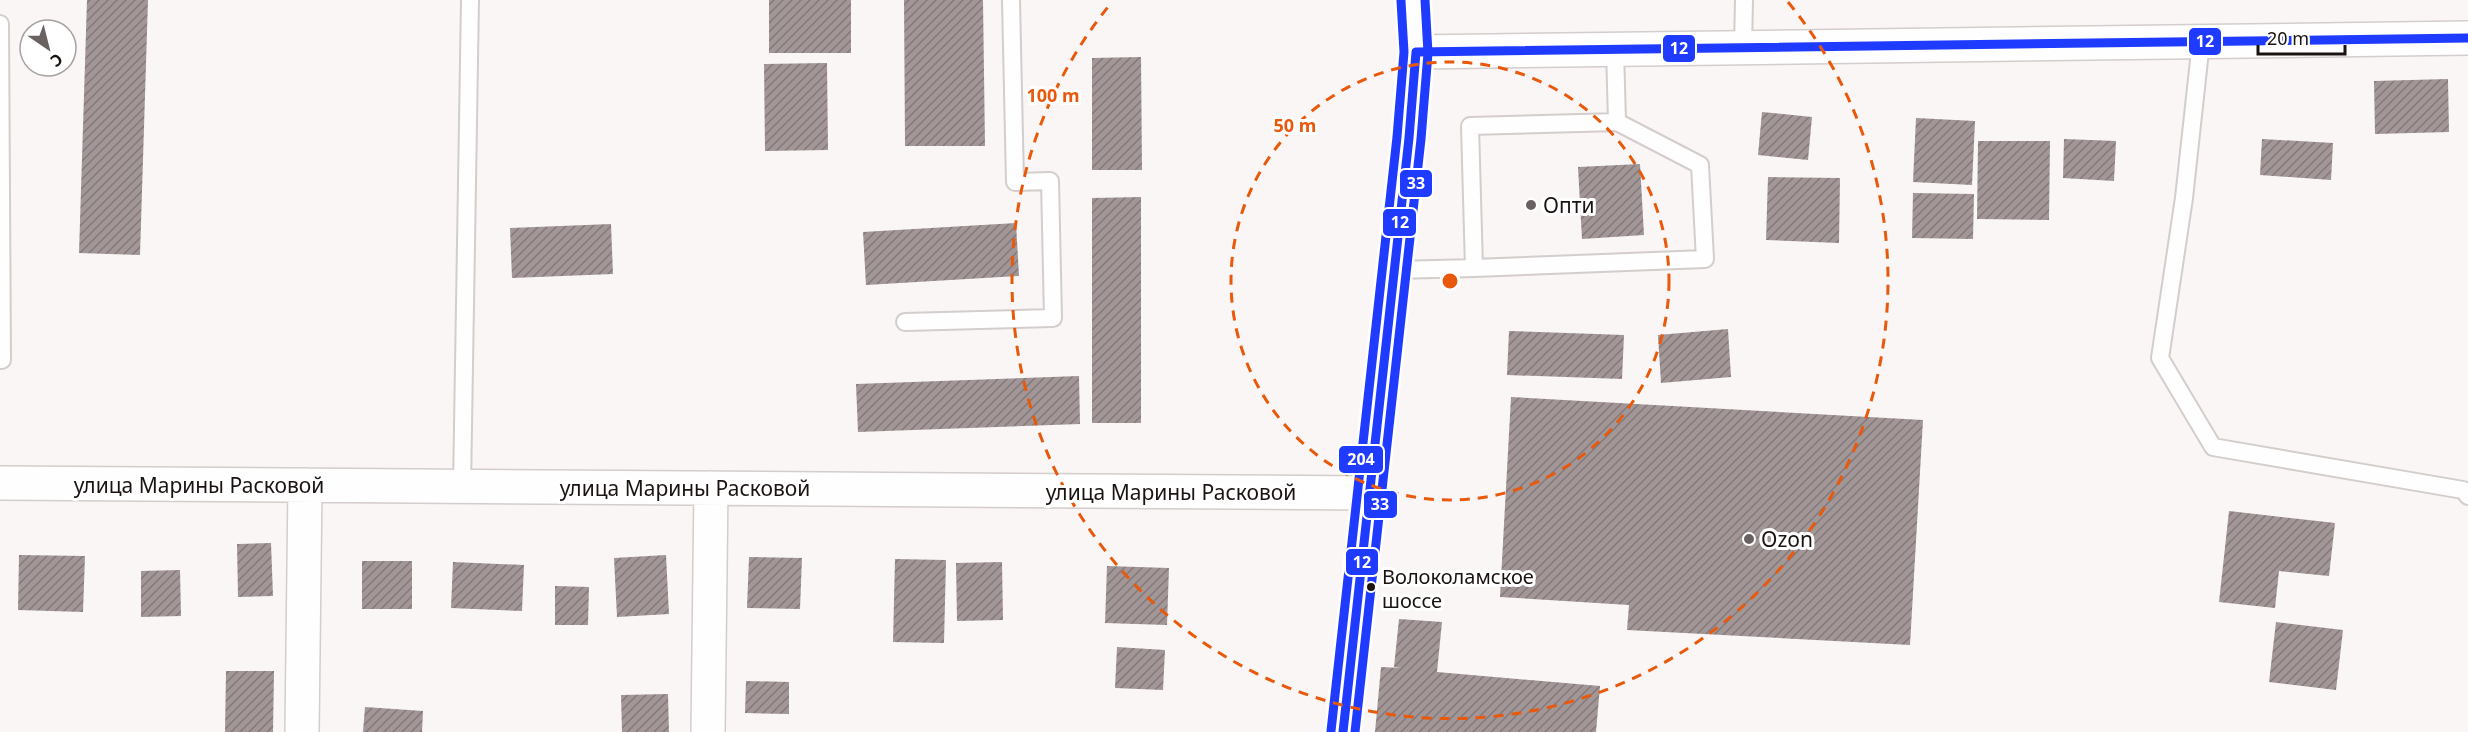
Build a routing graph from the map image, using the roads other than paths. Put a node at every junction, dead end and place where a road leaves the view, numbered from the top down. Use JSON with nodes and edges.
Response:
{"nodes":[{"id":1,"x":470,"y":0,"type":"edge"},
{"id":2,"x":1011,"y":0,"type":"edge"},
{"id":3,"x":1413,"y":0,"type":"edge"},
{"id":4,"x":1744,"y":0,"type":"edge"},
{"id":5,"x":0,"y":24,"type":"edge"},
{"id":6,"x":2468,"y":38,"type":"edge"},
{"id":7,"x":2201,"y":42,"type":"junction"},
{"id":8,"x":1743,"y":48,"type":"junction"},
{"id":9,"x":1615,"y":50,"type":"junction"},
{"id":10,"x":1416,"y":52,"type":"junction"},
{"id":11,"x":1617,"y":122,"type":"junction"},
{"id":12,"x":1474,"y":268,"type":"junction"},
{"id":13,"x":1395,"y":270,"type":"junction"},
{"id":14,"x":905,"y":322,"type":"dead end"},
{"id":15,"x":2,"y":360,"type":"dead end"},
{"id":16,"x":0,"y":483,"type":"edge"},
{"id":17,"x":305,"y":485,"type":"junction"},
{"id":18,"x":462,"y":487,"type":"junction"},
{"id":19,"x":711,"y":488,"type":"junction"},
{"id":20,"x":1369,"y":493,"type":"junction"},
{"id":21,"x":2468,"y":496,"type":"edge"},
{"id":22,"x":302,"y":732,"type":"edge"},
{"id":23,"x":708,"y":732,"type":"edge"},
{"id":24,"x":1343,"y":732,"type":"edge"}],
"edges":[{"from":1,"to":18,"type":"lane"},
{"from":2,"to":14,"type":"lane"},
{"from":3,"to":10,"type":"street"},
{"from":4,"to":8,"type":"lane"},
{"from":5,"to":15,"type":"lane"},
{"from":6,"to":7,"type":"street"},
{"from":7,"to":8,"type":"street"},
{"from":7,"to":21,"type":"lane"},
{"from":8,"to":9,"type":"street"},
{"from":9,"to":10,"type":"street"},
{"from":9,"to":11,"type":"lane"},
{"from":10,"to":13,"type":"street"},
{"from":11,"to":12,"type":"lane"},
{"from":11,"to":12,"type":"lane"},
{"from":12,"to":13,"type":"lane"},
{"from":13,"to":20,"type":"street"},
{"from":16,"to":17,"type":"street","name":"улица Марины Расковой"},
{"from":17,"to":18,"type":"street","name":"улица Марины Расковой"},
{"from":17,"to":22,"type":"street"},
{"from":18,"to":19,"type":"street","name":"улица Марины Расковой"},
{"from":19,"to":20,"type":"street","name":"улица Марины Расковой"},
{"from":19,"to":23,"type":"street"},
{"from":20,"to":24,"type":"street"}]}
